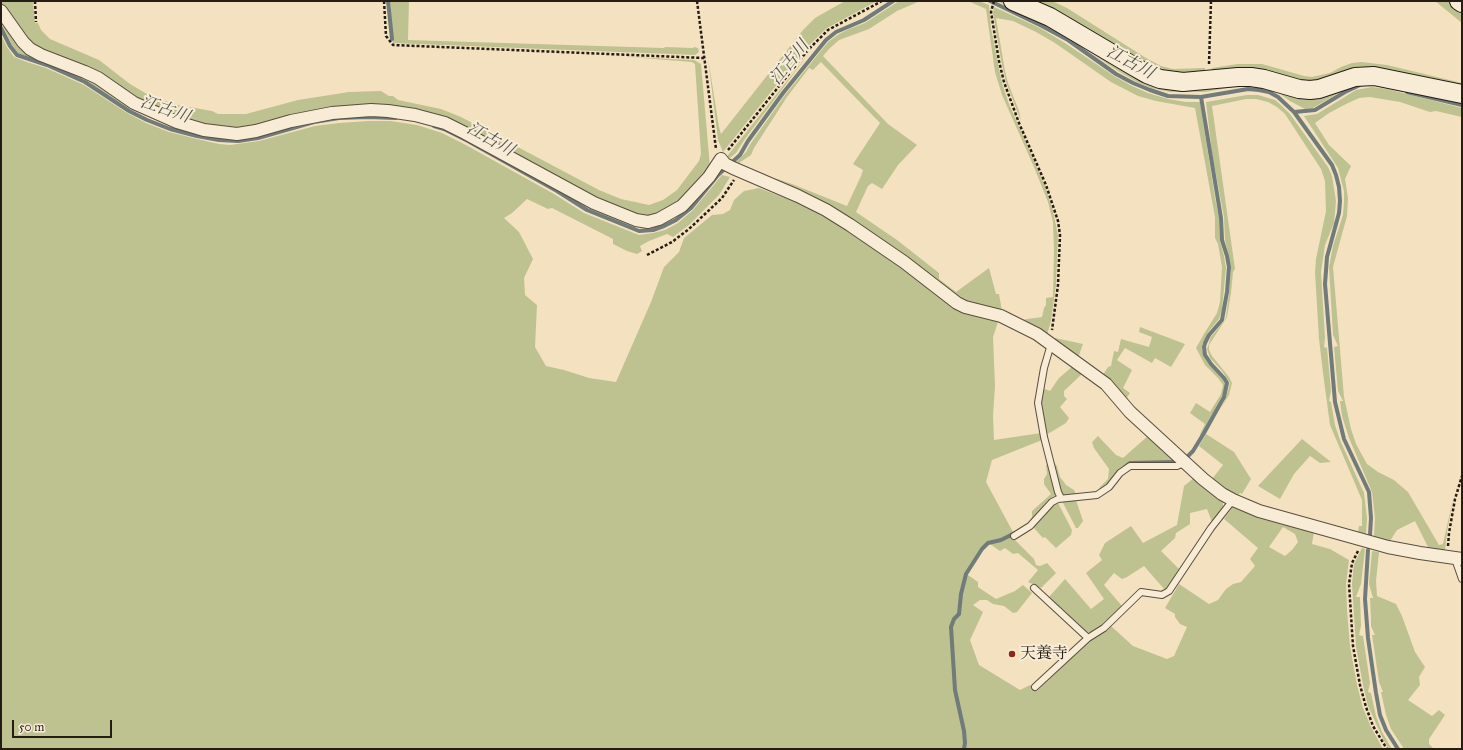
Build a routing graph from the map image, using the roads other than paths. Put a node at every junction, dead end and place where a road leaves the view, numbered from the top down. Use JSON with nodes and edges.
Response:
{"nodes":[{"id":1,"x":1013,"y":1,"type":"edge"},
{"id":2,"x":1459,"y":1,"type":"edge"},
{"id":3,"x":1462,"y":4,"type":"edge"},
{"id":4,"x":1,"y":11,"type":"edge"},
{"id":5,"x":1462,"y":94,"type":"edge"},
{"id":6,"x":1051,"y":344,"type":"junction"},
{"id":7,"x":1186,"y":462,"type":"junction"},
{"id":8,"x":1061,"y":498,"type":"junction"},
{"id":9,"x":1233,"y":500,"type":"junction"},
{"id":10,"x":1014,"y":536,"type":"dead end"},
{"id":11,"x":1456,"y":559,"type":"edge"},
{"id":12,"x":1462,"y":579,"type":"edge"},
{"id":13,"x":1034,"y":588,"type":"dead end"},
{"id":14,"x":1088,"y":638,"type":"junction"},
{"id":15,"x":1035,"y":687,"type":"dead end"}],
"edges":[{"from":1,"to":5,"type":"main road"},
{"from":2,"to":3,"type":"main road"},
{"from":4,"to":6,"type":"street"},
{"from":6,"to":7,"type":"street"},
{"from":6,"to":8,"type":"lane"},
{"from":7,"to":8,"type":"lane"},
{"from":7,"to":9,"type":"street"},
{"from":8,"to":10,"type":"lane"},
{"from":9,"to":11,"type":"street"},
{"from":9,"to":14,"type":"lane"},
{"from":11,"to":12,"type":"lane"},
{"from":13,"to":14,"type":"lane"},
{"from":14,"to":15,"type":"lane"}]}
